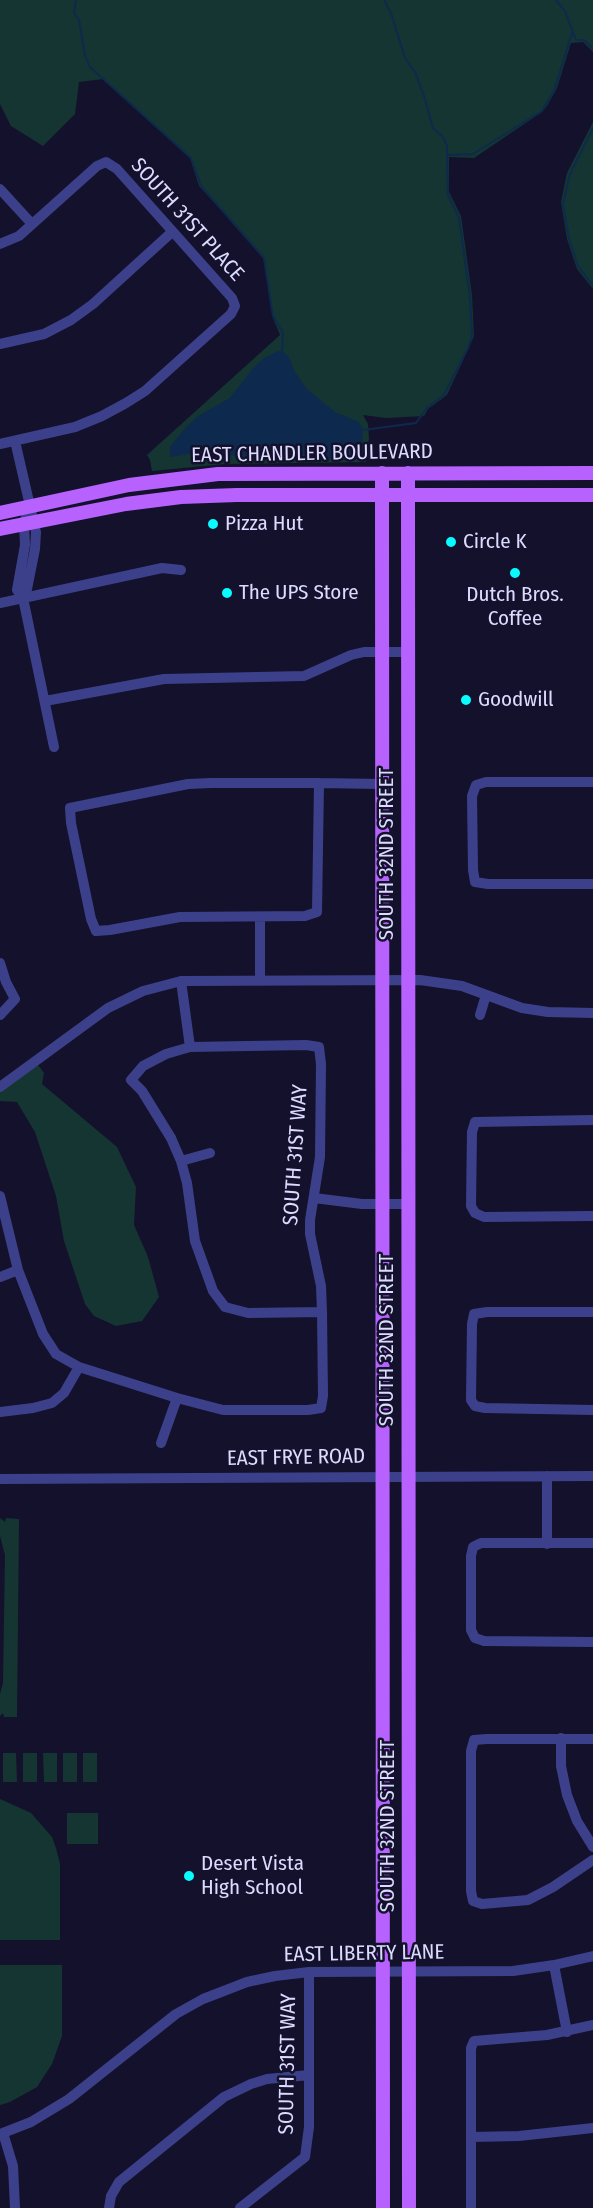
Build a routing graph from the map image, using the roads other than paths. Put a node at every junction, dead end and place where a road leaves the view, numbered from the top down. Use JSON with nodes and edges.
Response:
{"nodes":[{"id":1,"x":0,"y":189,"type":"edge"},
{"id":2,"x":32,"y":224,"type":"junction"},
{"id":3,"x":172,"y":232,"type":"junction"},
{"id":4,"x":0,"y":244,"type":"edge"},
{"id":5,"x":0,"y":344,"type":"edge"},
{"id":6,"x":15,"y":441,"type":"junction"},
{"id":7,"x":0,"y":444,"type":"edge"},
{"id":8,"x":593,"y":472,"type":"edge"},
{"id":9,"x":382,"y":473,"type":"junction"},
{"id":10,"x":408,"y":473,"type":"junction"},
{"id":11,"x":382,"y":495,"type":"junction"},
{"id":12,"x":408,"y":495,"type":"junction"},
{"id":13,"x":593,"y":495,"type":"edge"},
{"id":14,"x":29,"y":507,"type":"junction"},
{"id":15,"x":0,"y":513,"type":"edge"},
{"id":16,"x":29,"y":523,"type":"junction"},
{"id":17,"x":0,"y":529,"type":"edge"},
{"id":18,"x":181,"y":570,"type":"dead end"},
{"id":19,"x":23,"y":598,"type":"junction"},
{"id":20,"x":0,"y":603,"type":"edge"},
{"id":21,"x":383,"y":652,"type":"junction"},
{"id":22,"x":408,"y":652,"type":"junction"},
{"id":23,"x":45,"y":701,"type":"junction"},
{"id":24,"x":54,"y":747,"type":"dead end"},
{"id":25,"x":593,"y":782,"type":"edge"},
{"id":26,"x":319,"y":783,"type":"junction"},
{"id":27,"x":382,"y":784,"type":"junction"},
{"id":28,"x":593,"y":884,"type":"edge"},
{"id":29,"x":260,"y":917,"type":"junction"},
{"id":30,"x":0,"y":963,"type":"edge"},
{"id":31,"x":260,"y":980,"type":"junction"},
{"id":32,"x":382,"y":980,"type":"junction"},
{"id":33,"x":408,"y":980,"type":"junction"},
{"id":34,"x":181,"y":981,"type":"junction"},
{"id":35,"x":486,"y":996,"type":"junction"},
{"id":36,"x":593,"y":1013,"type":"edge"},
{"id":37,"x":0,"y":1015,"type":"edge"},
{"id":38,"x":480,"y":1015,"type":"dead end"},
{"id":39,"x":190,"y":1047,"type":"junction"},
{"id":40,"x":0,"y":1088,"type":"edge"},
{"id":41,"x":593,"y":1120,"type":"edge"},
{"id":42,"x":210,"y":1153,"type":"dead end"},
{"id":43,"x":182,"y":1161,"type":"junction"},
{"id":44,"x":0,"y":1196,"type":"edge"},
{"id":45,"x":314,"y":1198,"type":"junction"},
{"id":46,"x":383,"y":1203,"type":"junction"},
{"id":47,"x":408,"y":1204,"type":"junction"},
{"id":48,"x":593,"y":1216,"type":"edge"},
{"id":49,"x":18,"y":1270,"type":"junction"},
{"id":50,"x":0,"y":1276,"type":"edge"},
{"id":51,"x":322,"y":1312,"type":"junction"},
{"id":52,"x":593,"y":1312,"type":"edge"},
{"id":53,"x":79,"y":1366,"type":"junction"},
{"id":54,"x":177,"y":1398,"type":"junction"},
{"id":55,"x":593,"y":1410,"type":"edge"},
{"id":56,"x":0,"y":1412,"type":"edge"},
{"id":57,"x":161,"y":1443,"type":"dead end"},
{"id":58,"x":383,"y":1476,"type":"junction"},
{"id":59,"x":408,"y":1476,"type":"junction"},
{"id":60,"x":548,"y":1476,"type":"junction"},
{"id":61,"x":593,"y":1476,"type":"edge"},
{"id":62,"x":0,"y":1479,"type":"edge"},
{"id":63,"x":593,"y":1543,"type":"edge"},
{"id":64,"x":548,"y":1544,"type":"junction"},
{"id":65,"x":593,"y":1642,"type":"edge"},
{"id":66,"x":561,"y":1738,"type":"junction"},
{"id":67,"x":593,"y":1739,"type":"edge"},
{"id":68,"x":593,"y":1847,"type":"edge"},
{"id":69,"x":593,"y":1860,"type":"edge"},
{"id":70,"x":593,"y":1956,"type":"edge"},
{"id":71,"x":554,"y":1965,"type":"junction"},
{"id":72,"x":309,"y":1972,"type":"junction"},
{"id":73,"x":383,"y":1972,"type":"junction"},
{"id":74,"x":409,"y":1972,"type":"junction"},
{"id":75,"x":593,"y":2025,"type":"edge"},
{"id":76,"x":567,"y":2032,"type":"junction"},
{"id":77,"x":309,"y":2075,"type":"junction"},
{"id":78,"x":593,"y":2128,"type":"edge"},
{"id":79,"x":2,"y":2134,"type":"edge"},
{"id":80,"x":471,"y":2137,"type":"junction"},
{"id":81,"x":15,"y":2208,"type":"edge"},
{"id":82,"x":109,"y":2208,"type":"edge"},
{"id":83,"x":240,"y":2208,"type":"edge"},
{"id":84,"x":383,"y":2208,"type":"edge"},
{"id":85,"x":409,"y":2208,"type":"edge"},
{"id":86,"x":471,"y":2208,"type":"edge"}],
"edges":[{"from":1,"to":2,"type":"street"},
{"from":2,"to":3,"type":"street","name":"SOUTH 31ST PLACE"},
{"from":2,"to":4,"type":"street"},
{"from":3,"to":5,"type":"street"},
{"from":3,"to":6,"type":"street","name":"SOUTH 31ST PLACE"},
{"from":6,"to":7,"type":"street"},
{"from":6,"to":14,"type":"street"},
{"from":8,"to":10,"type":"main road","name":"EAST CHANDLER BOULEVARD"},
{"from":9,"to":10,"type":"main road","name":"EAST CHANDLER BOULEVARD"},
{"from":9,"to":11,"type":"main road","name":"SOUTH 32ND STREET"},
{"from":9,"to":14,"type":"main road","name":"EAST CHANDLER BOULEVARD"},
{"from":10,"to":12,"type":"main road","name":"SOUTH 32ND STREET"},
{"from":11,"to":12,"type":"main road","name":"EAST CHANDLER BOULEVARD"},
{"from":11,"to":16,"type":"main road","name":"EAST CHANDLER BOULEVARD"},
{"from":11,"to":21,"type":"main road","name":"SOUTH 32ND STREET"},
{"from":12,"to":13,"type":"main road","name":"EAST CHANDLER BOULEVARD"},
{"from":12,"to":22,"type":"main road","name":"SOUTH 32ND STREET"},
{"from":14,"to":15,"type":"main road","name":"EAST CHANDLER BOULEVARD"},
{"from":14,"to":16,"type":"street"},
{"from":16,"to":17,"type":"main road","name":"EAST CHANDLER BOULEVARD"},
{"from":16,"to":19,"type":"street"},
{"from":18,"to":19,"type":"street"},
{"from":19,"to":20,"type":"street"},
{"from":19,"to":23,"type":"street"},
{"from":21,"to":22,"type":"street"},
{"from":21,"to":23,"type":"street"},
{"from":21,"to":27,"type":"main road","name":"SOUTH 32ND STREET"},
{"from":22,"to":33,"type":"main road","name":"SOUTH 32ND STREET"},
{"from":23,"to":24,"type":"street"},
{"from":25,"to":28,"type":"street"},
{"from":26,"to":27,"type":"street"},
{"from":26,"to":29,"type":"street"},
{"from":26,"to":29,"type":"street"},
{"from":27,"to":32,"type":"main road","name":"SOUTH 32ND STREET"},
{"from":29,"to":31,"type":"street"},
{"from":30,"to":37,"type":"street"},
{"from":31,"to":32,"type":"street"},
{"from":31,"to":34,"type":"street"},
{"from":32,"to":33,"type":"street"},
{"from":32,"to":46,"type":"main road","name":"SOUTH 32ND STREET"},
{"from":33,"to":35,"type":"street"},
{"from":33,"to":47,"type":"main road","name":"SOUTH 32ND STREET"},
{"from":34,"to":39,"type":"street"},
{"from":34,"to":40,"type":"street"},
{"from":35,"to":36,"type":"street"},
{"from":35,"to":38,"type":"street"},
{"from":39,"to":43,"type":"street"},
{"from":39,"to":45,"type":"street","name":"SOUTH 31ST WAY"},
{"from":41,"to":48,"type":"street"},
{"from":42,"to":43,"type":"street"},
{"from":43,"to":51,"type":"street"},
{"from":44,"to":49,"type":"street"},
{"from":45,"to":46,"type":"street"},
{"from":45,"to":51,"type":"street","name":"SOUTH 31ST WAY"},
{"from":46,"to":47,"type":"street"},
{"from":46,"to":58,"type":"main road","name":"SOUTH 32ND STREET"},
{"from":47,"to":59,"type":"main road","name":"SOUTH 32ND STREET"},
{"from":49,"to":50,"type":"street"},
{"from":49,"to":53,"type":"street"},
{"from":51,"to":54,"type":"street","name":"SOUTH 31ST WAY"},
{"from":52,"to":55,"type":"street"},
{"from":53,"to":54,"type":"street"},
{"from":53,"to":56,"type":"street"},
{"from":54,"to":57,"type":"street"},
{"from":58,"to":59,"type":"street","name":"EAST FRYE ROAD"},
{"from":58,"to":62,"type":"street","name":"EAST FRYE ROAD"},
{"from":58,"to":73,"type":"main road","name":"SOUTH 32ND STREET"},
{"from":59,"to":60,"type":"street","name":"EAST FRYE ROAD"},
{"from":59,"to":74,"type":"main road","name":"SOUTH 32ND STREET"},
{"from":60,"to":61,"type":"street","name":"EAST FRYE ROAD"},
{"from":60,"to":64,"type":"street"},
{"from":63,"to":64,"type":"street"},
{"from":64,"to":65,"type":"street"},
{"from":66,"to":67,"type":"street"},
{"from":66,"to":68,"type":"street"},
{"from":66,"to":69,"type":"street"},
{"from":70,"to":71,"type":"street","name":"EAST LIBERTY LANE"},
{"from":71,"to":74,"type":"street","name":"EAST LIBERTY LANE"},
{"from":71,"to":76,"type":"street"},
{"from":72,"to":73,"type":"street","name":"EAST LIBERTY LANE"},
{"from":72,"to":77,"type":"street","name":"SOUTH 31ST WAY"},
{"from":72,"to":79,"type":"street","name":"EAST LIBERTY LANE"},
{"from":73,"to":74,"type":"street","name":"EAST LIBERTY LANE"},
{"from":73,"to":84,"type":"main road","name":"SOUTH 32ND STREET"},
{"from":74,"to":85,"type":"main road","name":"SOUTH 32ND STREET"},
{"from":75,"to":76,"type":"street"},
{"from":76,"to":80,"type":"street"},
{"from":77,"to":82,"type":"street"},
{"from":77,"to":83,"type":"street","name":"SOUTH 31ST WAY"},
{"from":78,"to":80,"type":"street"},
{"from":79,"to":81,"type":"street"},
{"from":80,"to":86,"type":"street"}]}
